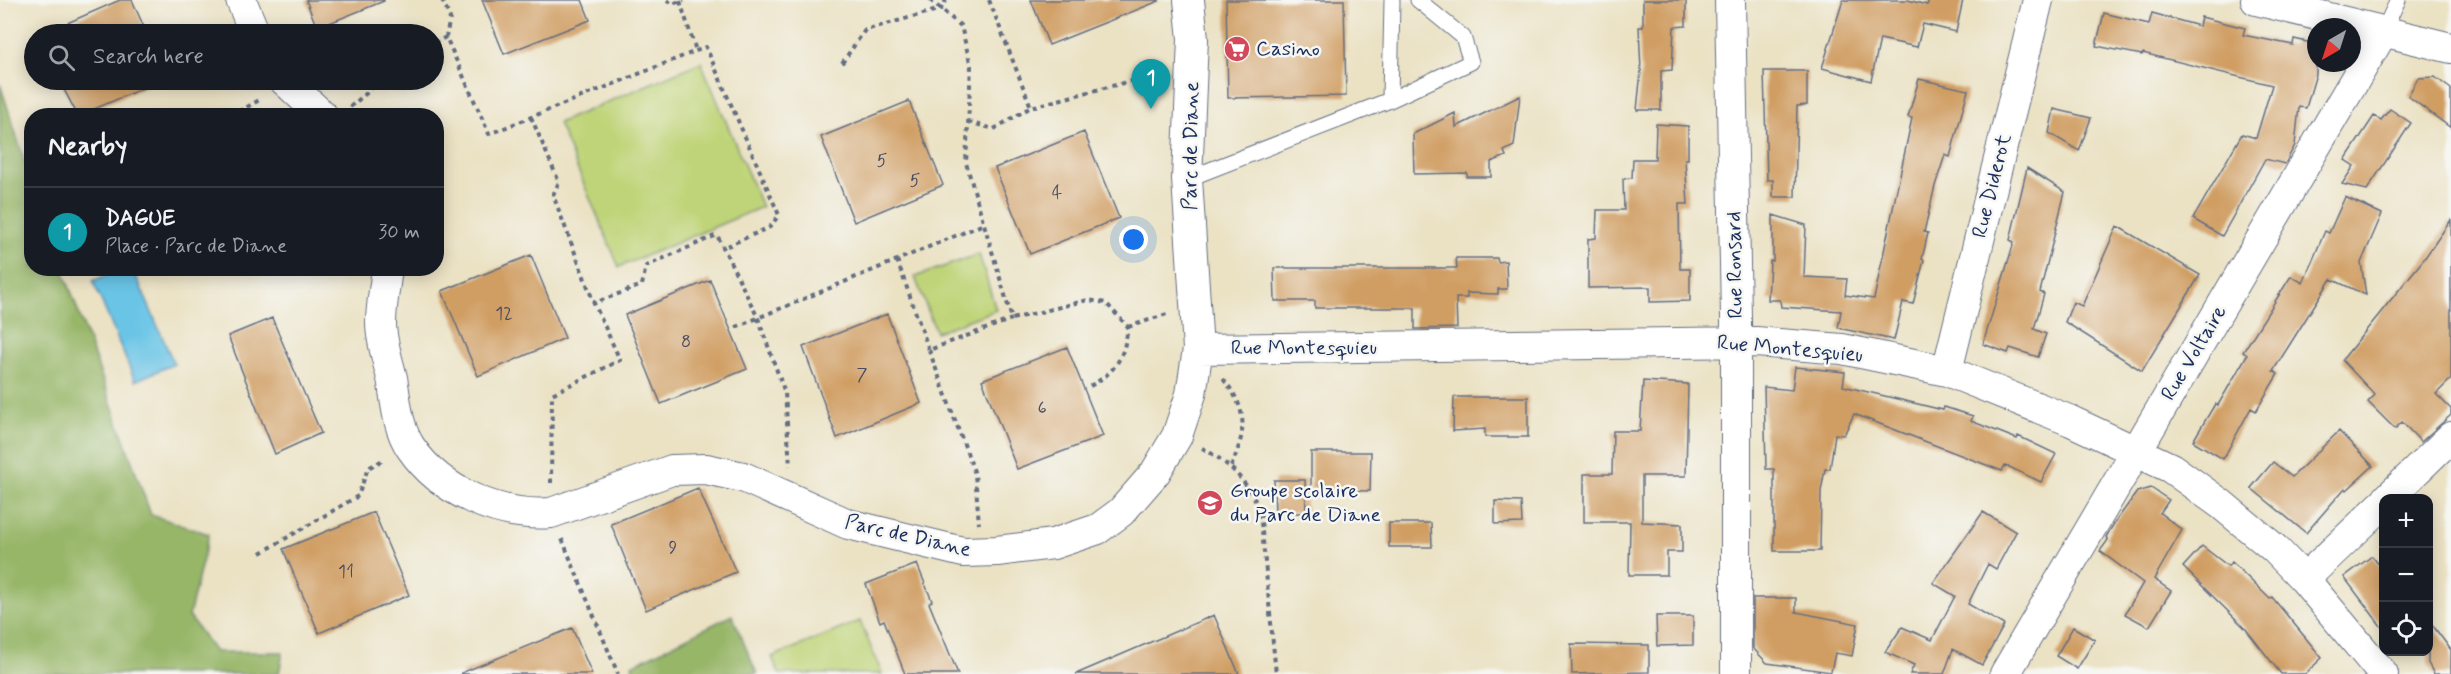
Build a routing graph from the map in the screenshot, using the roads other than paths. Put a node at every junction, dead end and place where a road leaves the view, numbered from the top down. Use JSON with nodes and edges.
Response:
{"nodes":[{"id":1,"x":241,"y":0,"type":"edge"},
{"id":2,"x":1189,"y":0,"type":"edge"},
{"id":3,"x":1392,"y":0,"type":"edge"},
{"id":4,"x":1418,"y":0,"type":"edge"},
{"id":5,"x":1730,"y":0,"type":"edge"},
{"id":6,"x":2038,"y":0,"type":"edge"},
{"id":7,"x":2256,"y":0,"type":"edge"},
{"id":8,"x":2398,"y":0,"type":"edge"},
{"id":9,"x":251,"y":24,"type":"edge"},
{"id":10,"x":2383,"y":32,"type":"junction"},
{"id":11,"x":2451,"y":48,"type":"edge"},
{"id":12,"x":300,"y":90,"type":"edge"},
{"id":13,"x":1389,"y":100,"type":"junction"},
{"id":14,"x":329,"y":108,"type":"edge"},
{"id":15,"x":1187,"y":179,"type":"junction"},
{"id":16,"x":386,"y":276,"type":"edge"},
{"id":17,"x":1735,"y":342,"type":"junction"},
{"id":18,"x":1198,"y":349,"type":"junction"},
{"id":19,"x":1947,"y":371,"type":"junction"},
{"id":20,"x":2451,"y":437,"type":"edge"},
{"id":21,"x":2136,"y":451,"type":"junction"},
{"id":22,"x":2392,"y":494,"type":"edge"},
{"id":23,"x":2379,"y":508,"type":"edge"},
{"id":24,"x":2304,"y":579,"type":"junction"},
{"id":25,"x":1736,"y":674,"type":"edge"},
{"id":26,"x":2005,"y":674,"type":"edge"},
{"id":27,"x":2383,"y":674,"type":"edge"}],
"edges":[{"from":1,"to":9,"type":"street"},
{"from":2,"to":15,"type":"street","name":"Parc de Diane"},
{"from":3,"to":13,"type":"lane"},
{"from":4,"to":13,"type":"lane"},
{"from":5,"to":17,"type":"street","name":"Rue Ronsard"},
{"from":6,"to":19,"type":"street","name":"Rue Diderot"},
{"from":7,"to":10,"type":"street"},
{"from":8,"to":10,"type":"lane"},
{"from":10,"to":11,"type":"street"},
{"from":10,"to":21,"type":"street","name":"Rue Voltaire"},
{"from":12,"to":14,"type":"street"},
{"from":13,"to":15,"type":"lane"},
{"from":15,"to":18,"type":"street","name":"Parc de Diane"},
{"from":16,"to":18,"type":"street","name":"Parc de Diane"},
{"from":17,"to":18,"type":"street","name":"Rue Montesquieu"},
{"from":17,"to":19,"type":"street","name":"Rue Montesquieu"},
{"from":17,"to":25,"type":"street","name":"Rue Ronsard"},
{"from":19,"to":21,"type":"street","name":"Rue Montesquieu"},
{"from":20,"to":22,"type":"street"},
{"from":21,"to":24,"type":"street","name":"Rue Montesquieu"},
{"from":21,"to":26,"type":"street","name":"Rue Voltaire"},
{"from":23,"to":24,"type":"street"},
{"from":24,"to":27,"type":"street","name":"Rue Montesquieu"}]}
